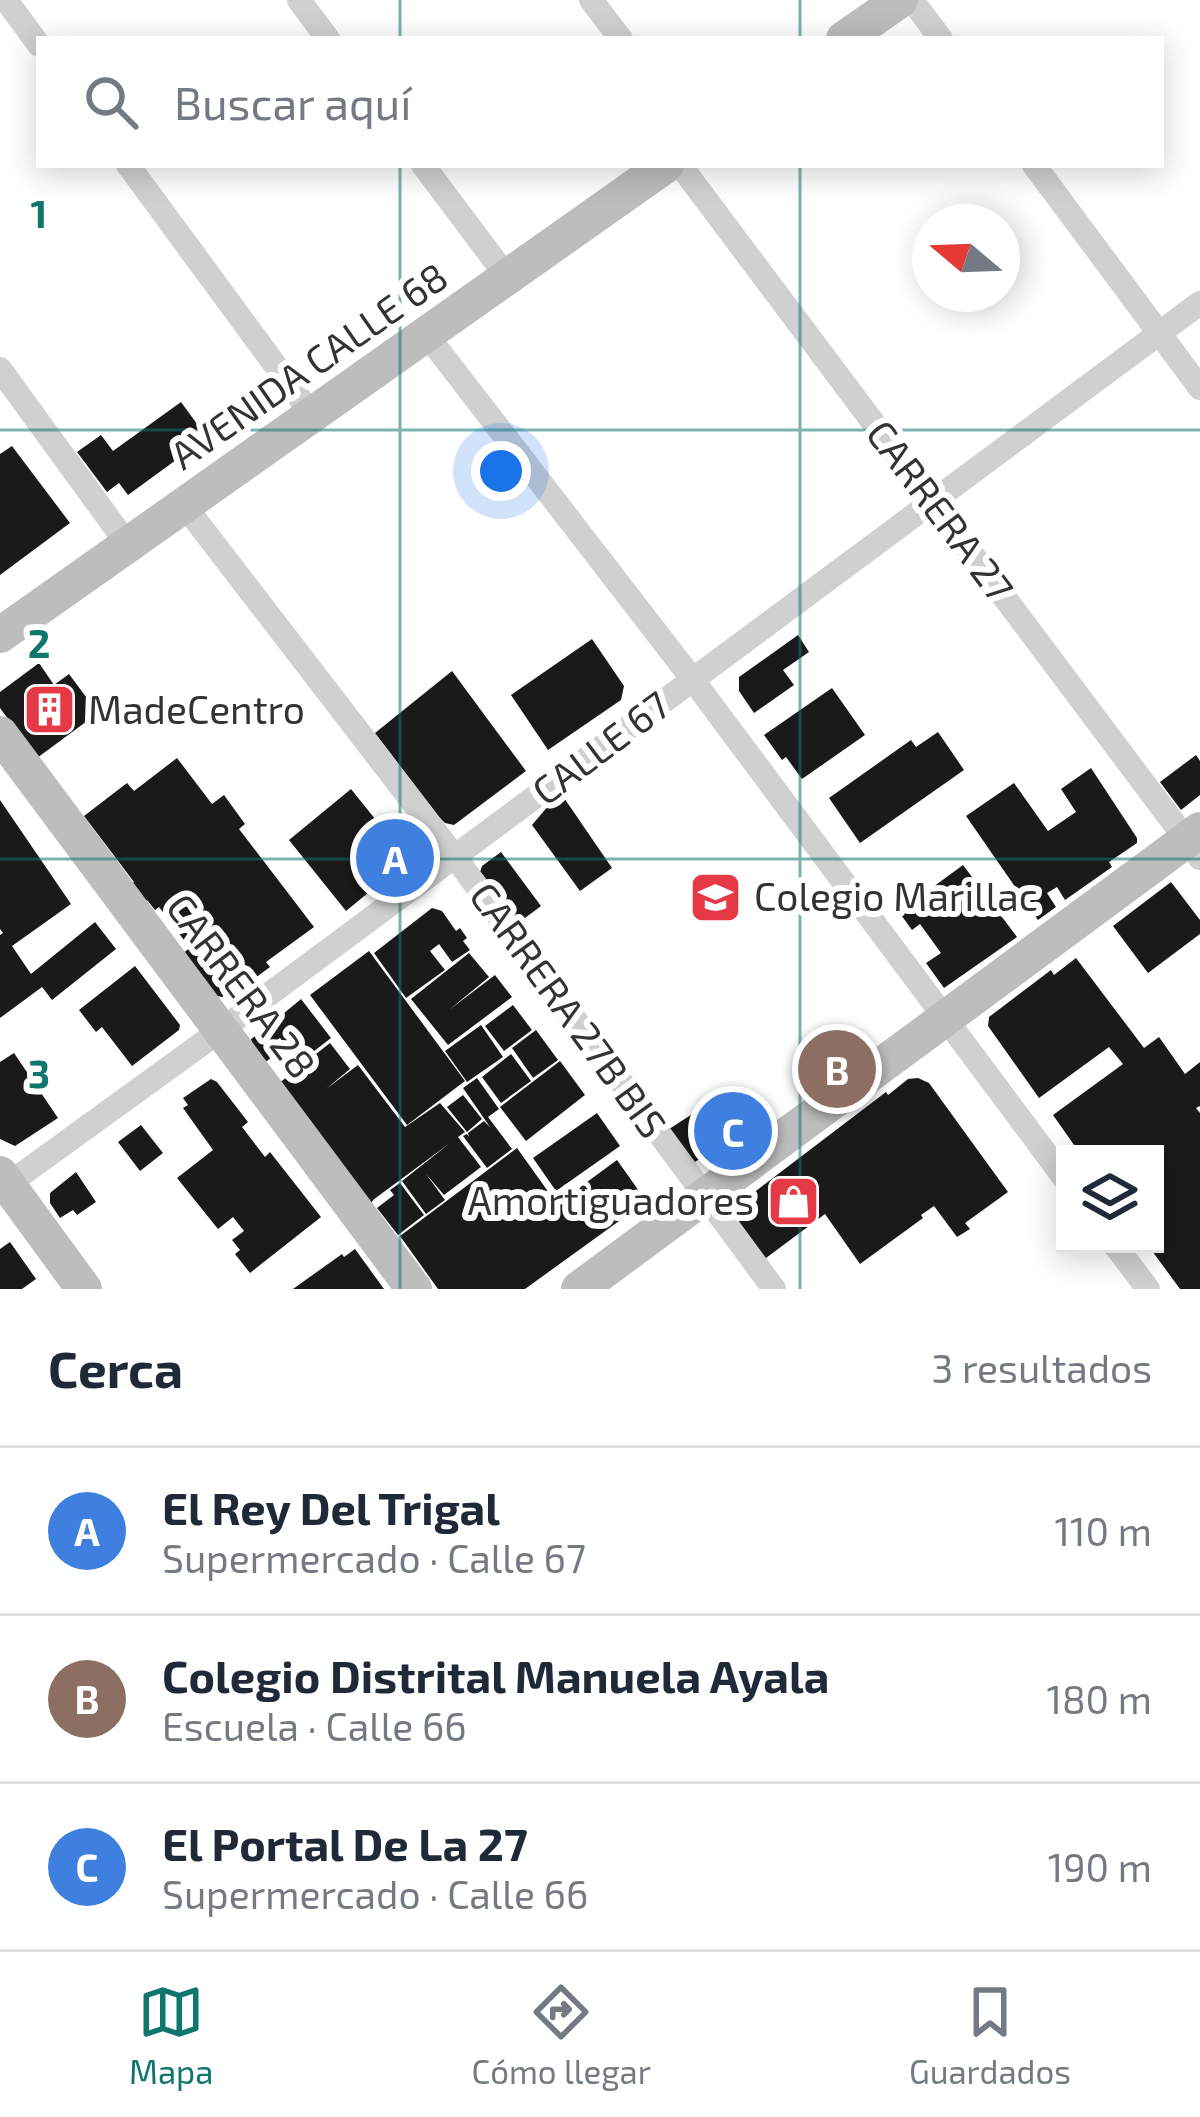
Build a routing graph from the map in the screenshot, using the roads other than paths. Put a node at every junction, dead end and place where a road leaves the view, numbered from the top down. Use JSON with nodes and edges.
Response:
{"nodes":[{"id":1,"x":6,"y":0,"type":"edge"},
{"id":2,"x":299,"y":0,"type":"edge"},
{"id":3,"x":591,"y":0,"type":"edge"},
{"id":4,"x":898,"y":1,"type":"edge"},
{"id":5,"x":326,"y":36,"type":"edge"},
{"id":6,"x":619,"y":36,"type":"edge"},
{"id":7,"x":848,"y":36,"type":"edge"},
{"id":8,"x":938,"y":36,"type":"edge"},
{"id":9,"x":36,"y":41,"type":"edge"},
{"id":10,"x":130,"y":168,"type":"edge"},
{"id":11,"x":425,"y":168,"type":"edge"},
{"id":12,"x":662,"y":168,"type":"edge"},
{"id":13,"x":682,"y":168,"type":"edge"},
{"id":14,"x":1036,"y":168,"type":"edge"},
{"id":15,"x":507,"y":277,"type":"junction"},
{"id":16,"x":1200,"y":303,"type":"edge"},
{"id":17,"x":426,"y":334,"type":"junction"},
{"id":18,"x":1160,"y":334,"type":"junction"},
{"id":19,"x":0,"y":369,"type":"edge"},
{"id":20,"x":1200,"y":388,"type":"edge"},
{"id":21,"x":312,"y":415,"type":"junction"},
{"id":22,"x":934,"y":502,"type":"junction"},
{"id":23,"x":184,"y":505,"type":"junction"},
{"id":24,"x":128,"y":544,"type":"junction"},
{"id":25,"x":0,"y":635,"type":"edge"},
{"id":26,"x":693,"y":680,"type":"junction"},
{"id":27,"x":0,"y":734,"type":"edge"},
{"id":28,"x":1196,"y":842,"type":"edge"},
{"id":29,"x":455,"y":857,"type":"junction"},
{"id":30,"x":944,"y":1019,"type":"junction"},
{"id":31,"x":221,"y":1030,"type":"junction"},
{"id":32,"x":1056,"y":1167,"type":"edge"},
{"id":33,"x":3,"y":1182,"type":"edge"},
{"id":34,"x":705,"y":1196,"type":"junction"},
{"id":35,"x":1121,"y":1253,"type":"edge"},
{"id":36,"x":84,"y":1289,"type":"edge"},
{"id":37,"x":414,"y":1289,"type":"edge"},
{"id":38,"x":579,"y":1289,"type":"edge"},
{"id":39,"x":774,"y":1289,"type":"edge"},
{"id":40,"x":1148,"y":1289,"type":"edge"}],
"edges":[{"from":1,"to":9,"type":"street"},
{"from":2,"to":5,"type":"street"},
{"from":3,"to":6,"type":"street"},
{"from":4,"to":7,"type":"main road"},
{"from":4,"to":8,"type":"street"},
{"from":10,"to":21,"type":"street"},
{"from":11,"to":15,"type":"street"},
{"from":12,"to":15,"type":"main road","name":"AVENIDA CALLE 68"},
{"from":13,"to":22,"type":"street","name":"CARRERA 27"},
{"from":14,"to":18,"type":"street"},
{"from":15,"to":17,"type":"main road","name":"AVENIDA CALLE 68"},
{"from":16,"to":18,"type":"street","name":"CALLE 67"},
{"from":17,"to":21,"type":"main road","name":"AVENIDA CALLE 68"},
{"from":17,"to":26,"type":"street"},
{"from":18,"to":20,"type":"street"},
{"from":18,"to":22,"type":"street","name":"CALLE 67"},
{"from":19,"to":24,"type":"street"},
{"from":21,"to":23,"type":"main road","name":"AVENIDA CALLE 68"},
{"from":22,"to":26,"type":"street","name":"CALLE 67"},
{"from":22,"to":28,"type":"street","name":"CARRERA 27"},
{"from":23,"to":24,"type":"main road","name":"AVENIDA CALLE 68"},
{"from":23,"to":29,"type":"street","name":"CARRERA 27B BIS"},
{"from":24,"to":25,"type":"main road","name":"AVENIDA CALLE 68"},
{"from":26,"to":29,"type":"street","name":"CALLE 67"},
{"from":26,"to":30,"type":"street"},
{"from":27,"to":31,"type":"main road","name":"CARRERA 28"},
{"from":28,"to":30,"type":"main road"},
{"from":29,"to":31,"type":"street","name":"CALLE 67"},
{"from":29,"to":34,"type":"street","name":"CARRERA 27B BIS"},
{"from":30,"to":32,"type":"street"},
{"from":30,"to":34,"type":"main road"},
{"from":31,"to":33,"type":"street","name":"CALLE 67"},
{"from":31,"to":37,"type":"main road","name":"CARRERA 28"},
{"from":33,"to":36,"type":"main road"},
{"from":34,"to":38,"type":"main road"},
{"from":34,"to":39,"type":"street","name":"CARRERA 27B BIS"},
{"from":35,"to":40,"type":"street"}]}
